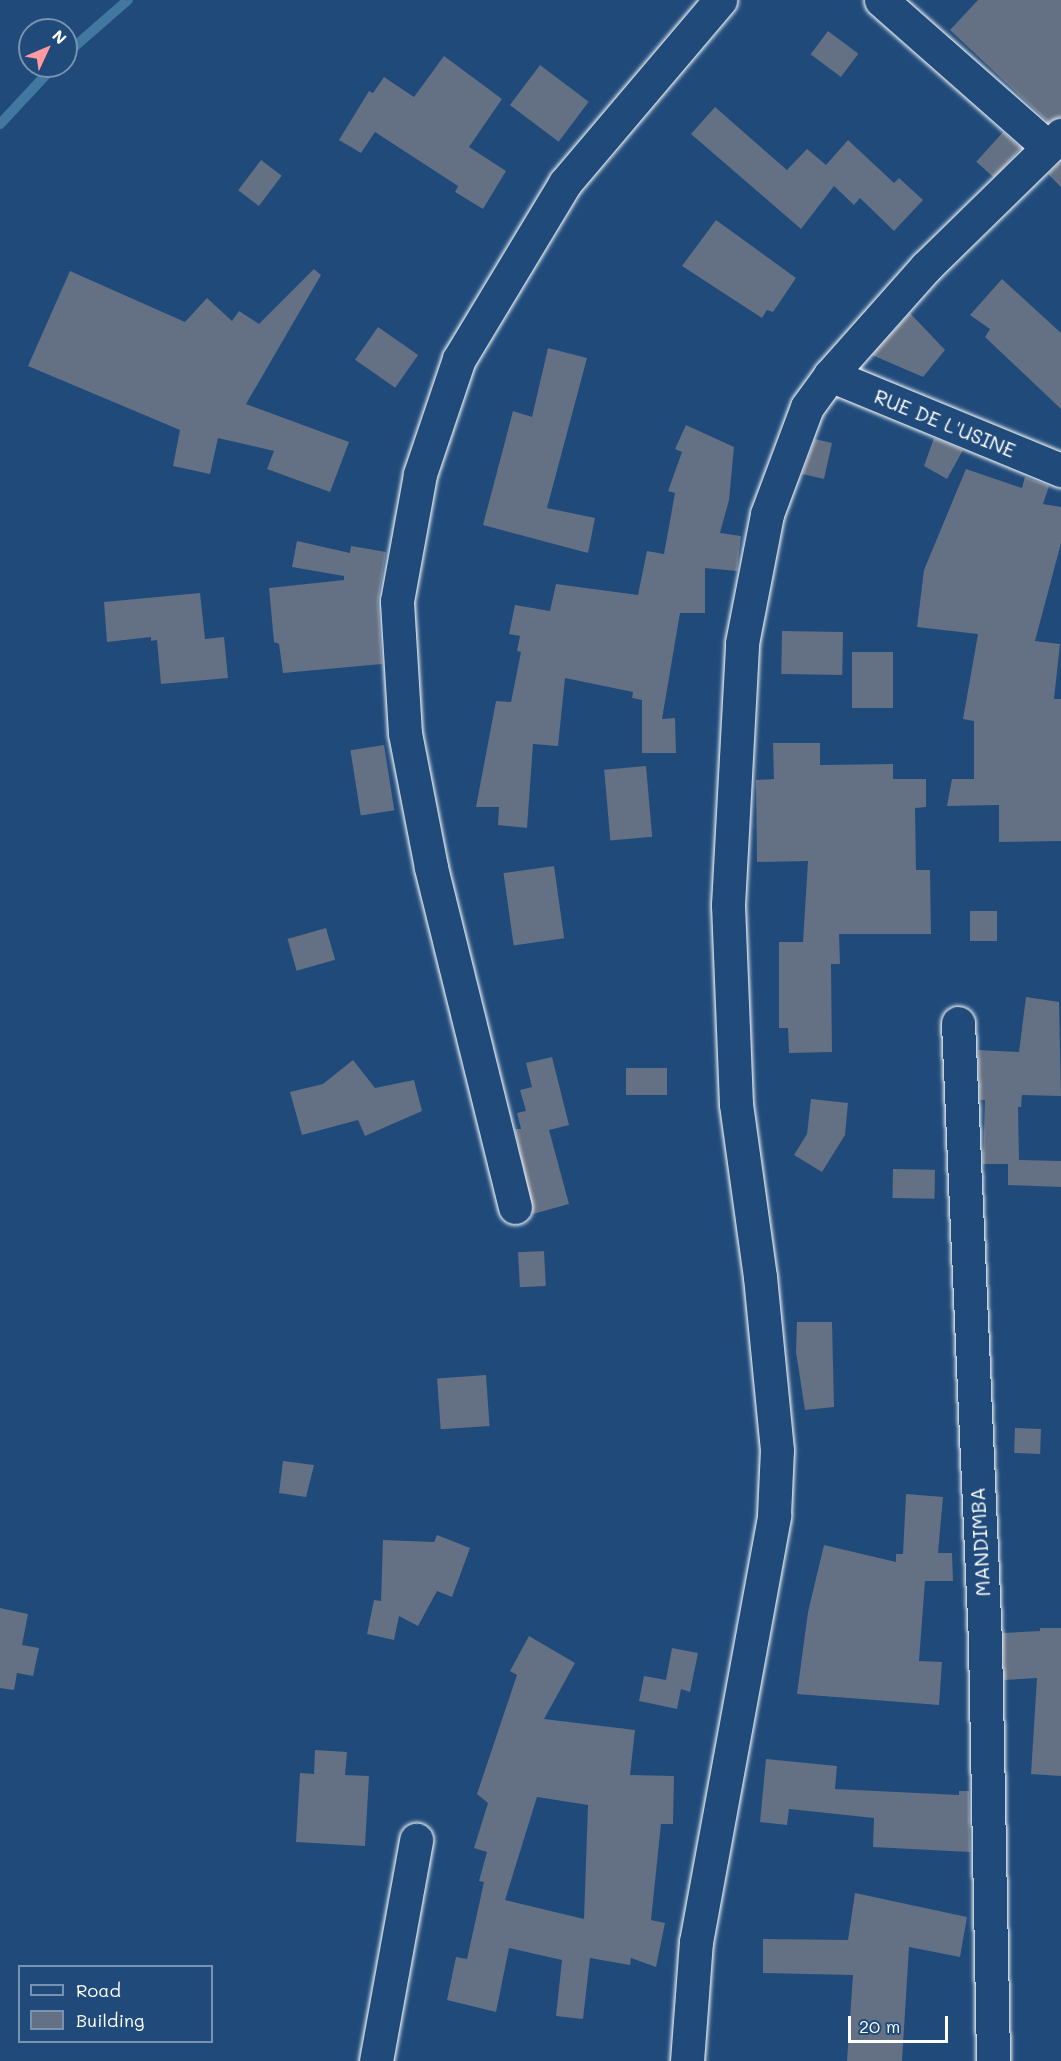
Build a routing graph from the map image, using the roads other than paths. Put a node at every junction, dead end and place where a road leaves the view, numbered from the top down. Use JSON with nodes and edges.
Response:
{"nodes":[{"id":1,"x":720,"y":0,"type":"edge"},
{"id":2,"x":881,"y":0,"type":"edge"},
{"id":3,"x":1054,"y":141,"type":"edge"},
{"id":4,"x":830,"y":375,"type":"junction"},
{"id":5,"x":1061,"y":470,"type":"edge"},
{"id":6,"x":958,"y":1023,"type":"dead end"},
{"id":7,"x":515,"y":1207,"type":"dead end"},
{"id":8,"x":416,"y":1840,"type":"dead end"},
{"id":9,"x":376,"y":2061,"type":"edge"},
{"id":10,"x":687,"y":2061,"type":"edge"},
{"id":11,"x":993,"y":2061,"type":"edge"}],
"edges":[{"from":1,"to":7,"type":"street"},
{"from":2,"to":3,"type":"street"},
{"from":3,"to":4,"type":"street"},
{"from":4,"to":5,"type":"street","name":"RUE DE L'USINE"},
{"from":4,"to":10,"type":"street"},
{"from":6,"to":11,"type":"street","name":"MANDIMBA"},
{"from":8,"to":9,"type":"street"}]}
